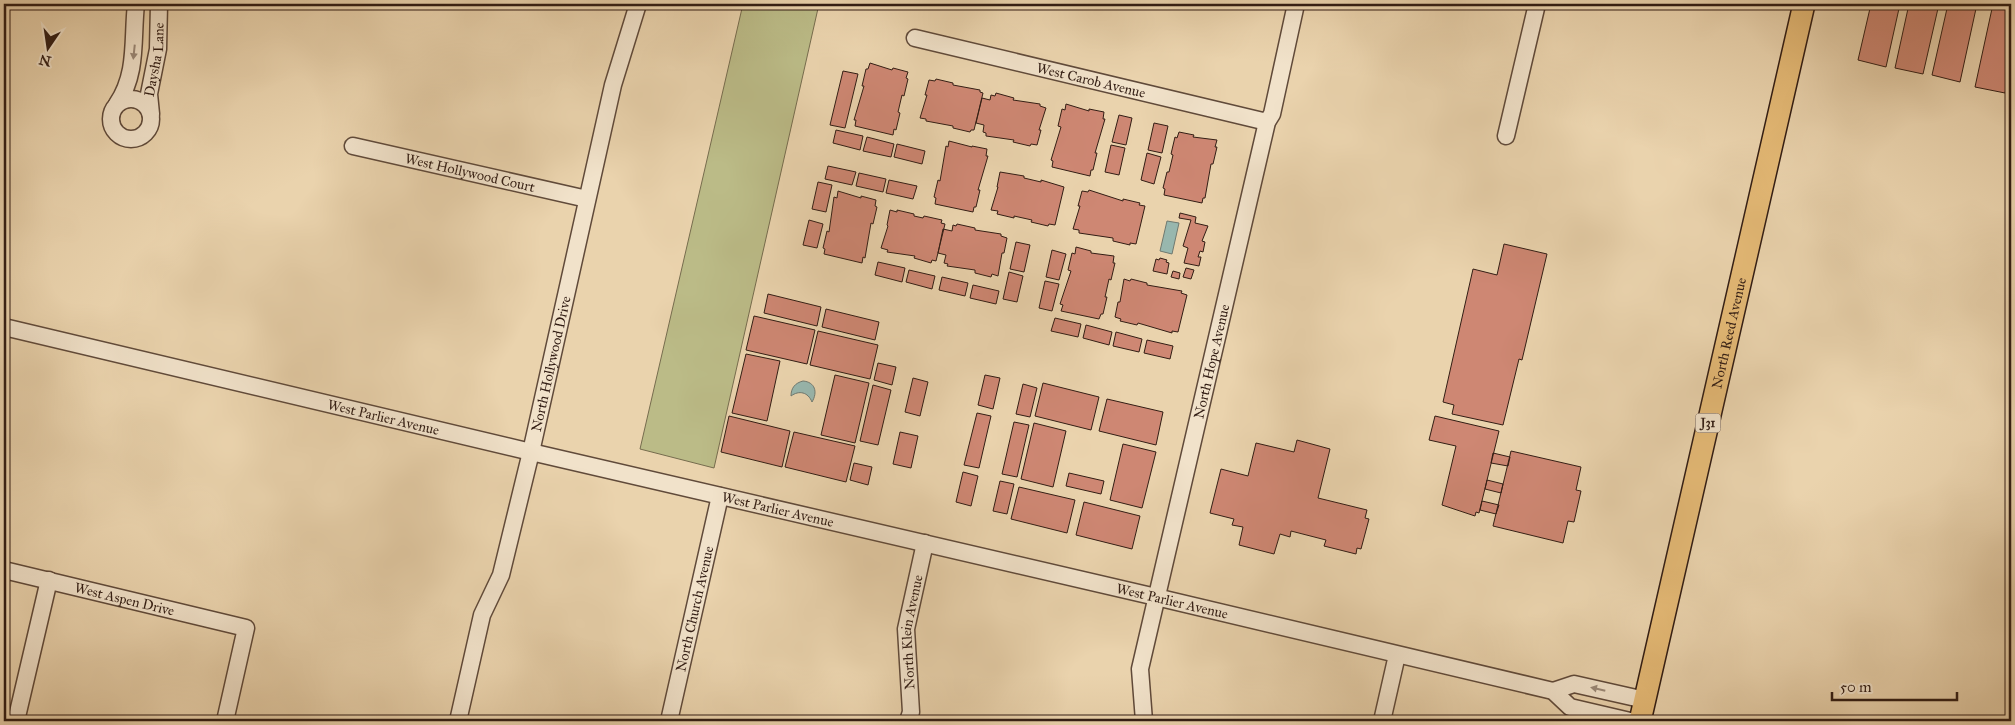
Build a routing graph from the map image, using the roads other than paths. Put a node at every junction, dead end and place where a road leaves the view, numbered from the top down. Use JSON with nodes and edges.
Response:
{"nodes":[{"id":1,"x":136,"y":4,"type":"edge"},
{"id":2,"x":159,"y":4,"type":"edge"},
{"id":3,"x":638,"y":4,"type":"edge"},
{"id":4,"x":1296,"y":4,"type":"edge"},
{"id":5,"x":1536,"y":4,"type":"edge"},
{"id":6,"x":1804,"y":4,"type":"edge"},
{"id":7,"x":916,"y":38,"type":"dead end"},
{"id":8,"x":117,"y":104,"type":"junction"},
{"id":9,"x":150,"y":114,"type":"junction"},
{"id":10,"x":1267,"y":122,"type":"junction"},
{"id":11,"x":1506,"y":136,"type":"dead end"},
{"id":12,"x":353,"y":146,"type":"dead end"},
{"id":13,"x":587,"y":199,"type":"junction"},
{"id":14,"x":4,"y":327,"type":"edge"},
{"id":15,"x":531,"y":452,"type":"junction"},
{"id":16,"x":720,"y":496,"type":"junction"},
{"id":17,"x":925,"y":543,"type":"junction"},
{"id":18,"x":4,"y":570,"type":"edge"},
{"id":19,"x":49,"y":580,"type":"junction"},
{"id":20,"x":1156,"y":597,"type":"junction"},
{"id":21,"x":1397,"y":655,"type":"junction"},
{"id":22,"x":1553,"y":691,"type":"junction"},
{"id":23,"x":1644,"y":700,"type":"junction"},
{"id":24,"x":16,"y":721,"type":"edge"},
{"id":25,"x":224,"y":721,"type":"edge"},
{"id":26,"x":458,"y":721,"type":"edge"},
{"id":27,"x":669,"y":721,"type":"edge"},
{"id":28,"x":908,"y":721,"type":"edge"},
{"id":29,"x":1144,"y":721,"type":"edge"},
{"id":30,"x":1382,"y":721,"type":"edge"},
{"id":31,"x":1630,"y":721,"type":"edge"},
{"id":32,"x":1640,"y":721,"type":"edge"}],
"edges":[{"from":1,"to":8,"type":"street","name":"Daysha Lane","one_way":true},
{"from":2,"to":9,"type":"street","name":"Daysha Lane"},
{"from":3,"to":13,"type":"street","name":"North Hollywood Drive"},
{"from":4,"to":10,"type":"street","name":"North Hope Avenue"},
{"from":5,"to":11,"type":"street"},
{"from":6,"to":23,"type":"main road","name":"North Reed Avenue","number":"J31"},
{"from":7,"to":10,"type":"street","name":"West Carob Avenue"},
{"from":8,"to":9,"type":"street","name":"Daysha Lane"},
{"from":8,"to":9,"type":"street","name":"Daysha Lane"},
{"from":10,"to":20,"type":"street","name":"North Hope Avenue"},
{"from":12,"to":13,"type":"street","name":"West Hollywood Court"},
{"from":13,"to":15,"type":"street","name":"North Hollywood Drive"},
{"from":14,"to":15,"type":"street","name":"West Parlier Avenue"},
{"from":15,"to":16,"type":"street","name":"West Parlier Avenue"},
{"from":15,"to":26,"type":"street","name":"North Hollywood Drive"},
{"from":16,"to":17,"type":"street","name":"West Parlier Avenue"},
{"from":16,"to":27,"type":"street","name":"North Church Avenue"},
{"from":17,"to":20,"type":"street","name":"West Parlier Avenue"},
{"from":17,"to":28,"type":"street","name":"North Klein Avenue"},
{"from":18,"to":19,"type":"street","name":"West Aspen Drive"},
{"from":19,"to":24,"type":"street"},
{"from":19,"to":25,"type":"street","name":"West Aspen Drive"},
{"from":20,"to":21,"type":"street","name":"West Parlier Avenue"},
{"from":20,"to":29,"type":"street","name":"North Hope Avenue"},
{"from":21,"to":22,"type":"street","name":"West Parlier Avenue"},
{"from":21,"to":30,"type":"street"},
{"from":23,"to":22,"type":"street","name":"West Parlier Avenue","one_way":true},
{"from":22,"to":31,"type":"street","name":"West Parlier Avenue"},
{"from":23,"to":32,"type":"main road","name":"North Reed Avenue","number":"J31"}]}
